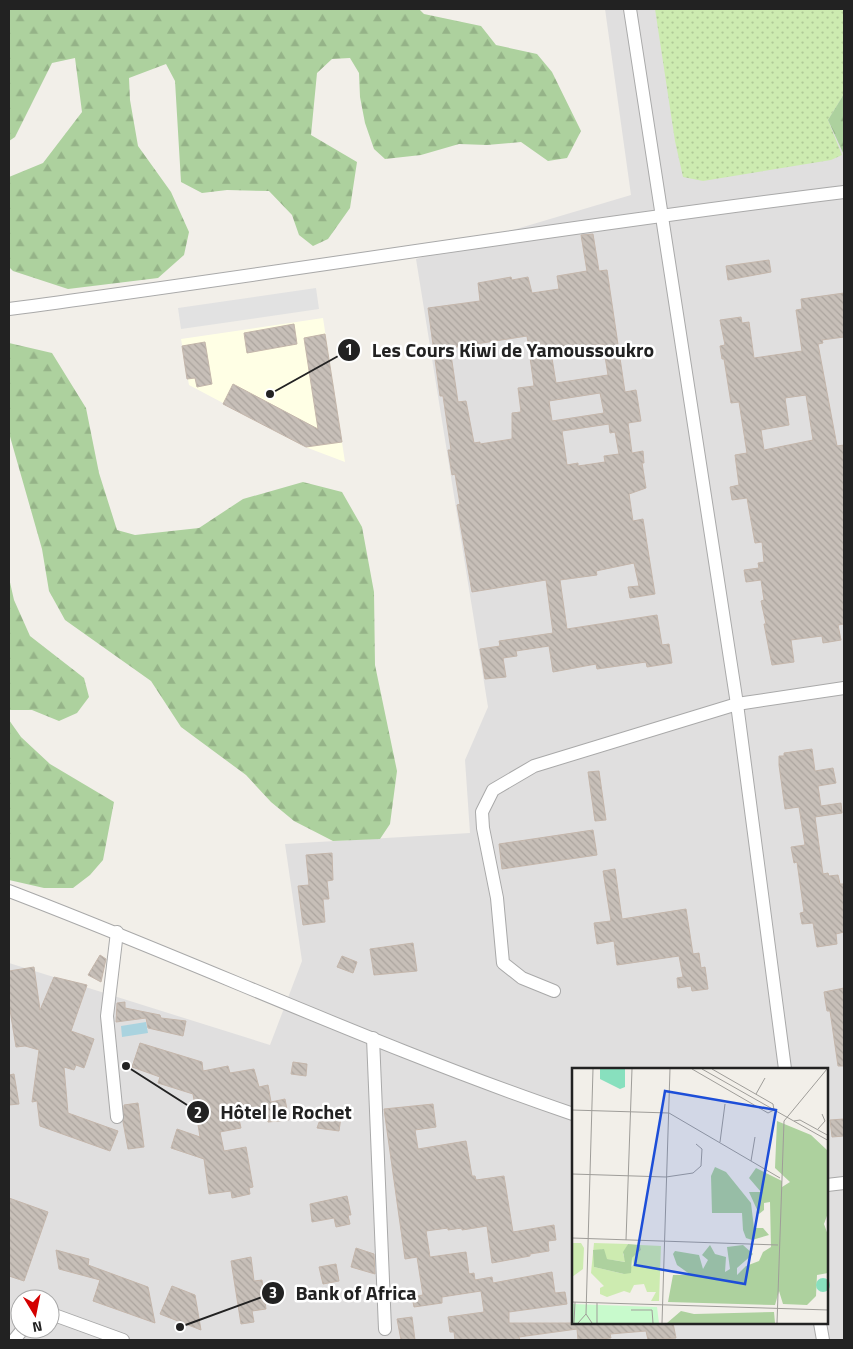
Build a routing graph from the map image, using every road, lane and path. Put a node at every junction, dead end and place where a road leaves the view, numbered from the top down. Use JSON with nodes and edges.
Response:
{"nodes":[{"id":1,"x":630,"y":9,"type":"edge"},
{"id":2,"x":844,"y":192,"type":"edge"},
{"id":3,"x":661,"y":214,"type":"junction"},
{"id":4,"x":9,"y":309,"type":"edge"},
{"id":5,"x":844,"y":688,"type":"edge"},
{"id":6,"x":737,"y":704,"type":"junction"},
{"id":7,"x":9,"y":891,"type":"edge"},
{"id":8,"x":117,"y":932,"type":"junction"},
{"id":9,"x":554,"y":991,"type":"dead end"},
{"id":10,"x":373,"y":1038,"type":"junction"},
{"id":11,"x":785,"y":1068,"type":"edge"},
{"id":12,"x":572,"y":1114,"type":"edge"},
{"id":13,"x":117,"y":1117,"type":"dead end"},
{"id":14,"x":844,"y":1183,"type":"edge"},
{"id":15,"x":828,"y":1185,"type":"edge"},
{"id":16,"x":60,"y":1317,"type":"edge"},
{"id":17,"x":820,"y":1324,"type":"edge"},
{"id":18,"x":385,"y":1329,"type":"dead end"},
{"id":19,"x":123,"y":1340,"type":"edge"},
{"id":20,"x":823,"y":1340,"type":"edge"}],
"edges":[{"from":1,"to":3,"type":"street"},
{"from":2,"to":3,"type":"street"},
{"from":3,"to":4,"type":"street"},
{"from":3,"to":6,"type":"street"},
{"from":5,"to":6,"type":"street"},
{"from":6,"to":9,"type":"street"},
{"from":6,"to":11,"type":"street"},
{"from":7,"to":8,"type":"street"},
{"from":8,"to":10,"type":"street"},
{"from":8,"to":13,"type":"street"},
{"from":10,"to":12,"type":"street"},
{"from":10,"to":18,"type":"street"},
{"from":14,"to":15,"type":"street"},
{"from":16,"to":19,"type":"street"},
{"from":17,"to":20,"type":"street"}]}
